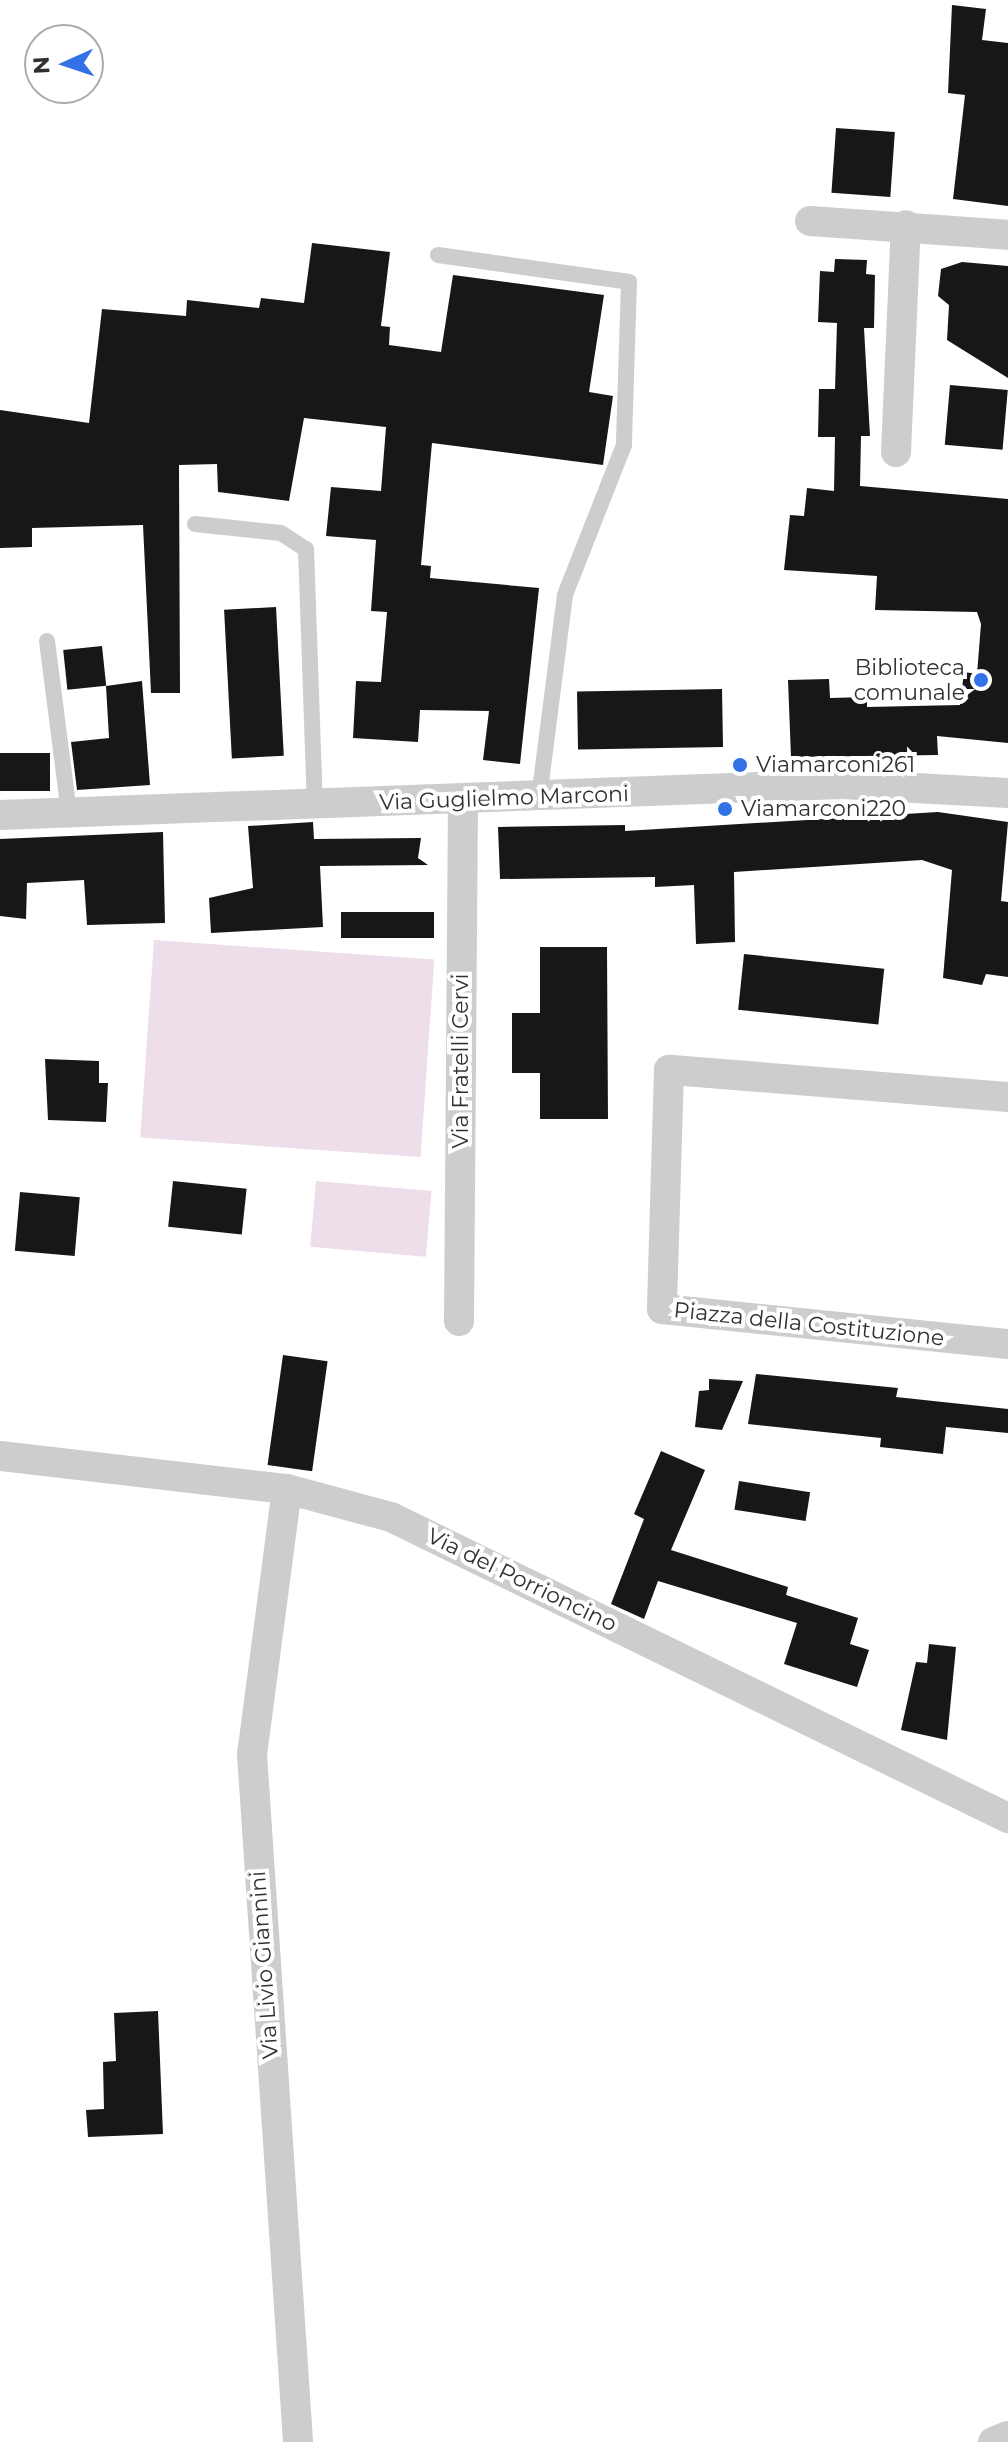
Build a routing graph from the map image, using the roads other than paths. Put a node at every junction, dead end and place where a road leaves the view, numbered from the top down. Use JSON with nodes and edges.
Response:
{"nodes":[{"id":1,"x":810,"y":221,"type":"dead end"},
{"id":2,"x":906,"y":225,"type":"junction"},
{"id":3,"x":1008,"y":235,"type":"edge"},
{"id":4,"x":438,"y":255,"type":"dead end"},
{"id":5,"x":896,"y":452,"type":"dead end"},
{"id":6,"x":195,"y":524,"type":"dead end"},
{"id":7,"x":47,"y":641,"type":"dead end"},
{"id":8,"x":1008,"y":793,"type":"edge"},
{"id":9,"x":539,"y":799,"type":"junction"},
{"id":10,"x":463,"y":801,"type":"junction"},
{"id":11,"x":315,"y":805,"type":"junction"},
{"id":12,"x":69,"y":812,"type":"junction"},
{"id":13,"x":0,"y":815,"type":"edge"},
{"id":14,"x":1008,"y":1097,"type":"edge"},
{"id":15,"x":459,"y":1321,"type":"dead end"},
{"id":16,"x":1008,"y":1344,"type":"edge"},
{"id":17,"x":0,"y":1456,"type":"edge"},
{"id":18,"x":287,"y":1489,"type":"junction"},
{"id":19,"x":1008,"y":1818,"type":"edge"},
{"id":20,"x":1008,"y":2436,"type":"edge"},
{"id":21,"x":298,"y":2442,"type":"edge"},
{"id":22,"x":993,"y":2442,"type":"edge"}],
"edges":[{"from":1,"to":2,"type":"street"},
{"from":2,"to":3,"type":"street"},
{"from":2,"to":5,"type":"street"},
{"from":4,"to":9,"type":"lane"},
{"from":6,"to":11,"type":"lane"},
{"from":7,"to":12,"type":"lane"},
{"from":8,"to":9,"type":"street","name":"Via Guglielmo Marconi"},
{"from":9,"to":10,"type":"street","name":"Via Guglielmo Marconi"},
{"from":10,"to":11,"type":"street","name":"Via Guglielmo Marconi"},
{"from":10,"to":15,"type":"street","name":"Via Fratelli Cervi"},
{"from":11,"to":12,"type":"street","name":"Via Guglielmo Marconi"},
{"from":12,"to":13,"type":"street","name":"Via Guglielmo Marconi"},
{"from":14,"to":16,"type":"street","name":"Piazza della Costituzione"},
{"from":17,"to":18,"type":"street","name":"Via del Porrioncino"},
{"from":18,"to":19,"type":"street","name":"Via del Porrioncino"},
{"from":18,"to":21,"type":"street","name":"Via Livio Giannini"},
{"from":20,"to":22,"type":"street"}]}
